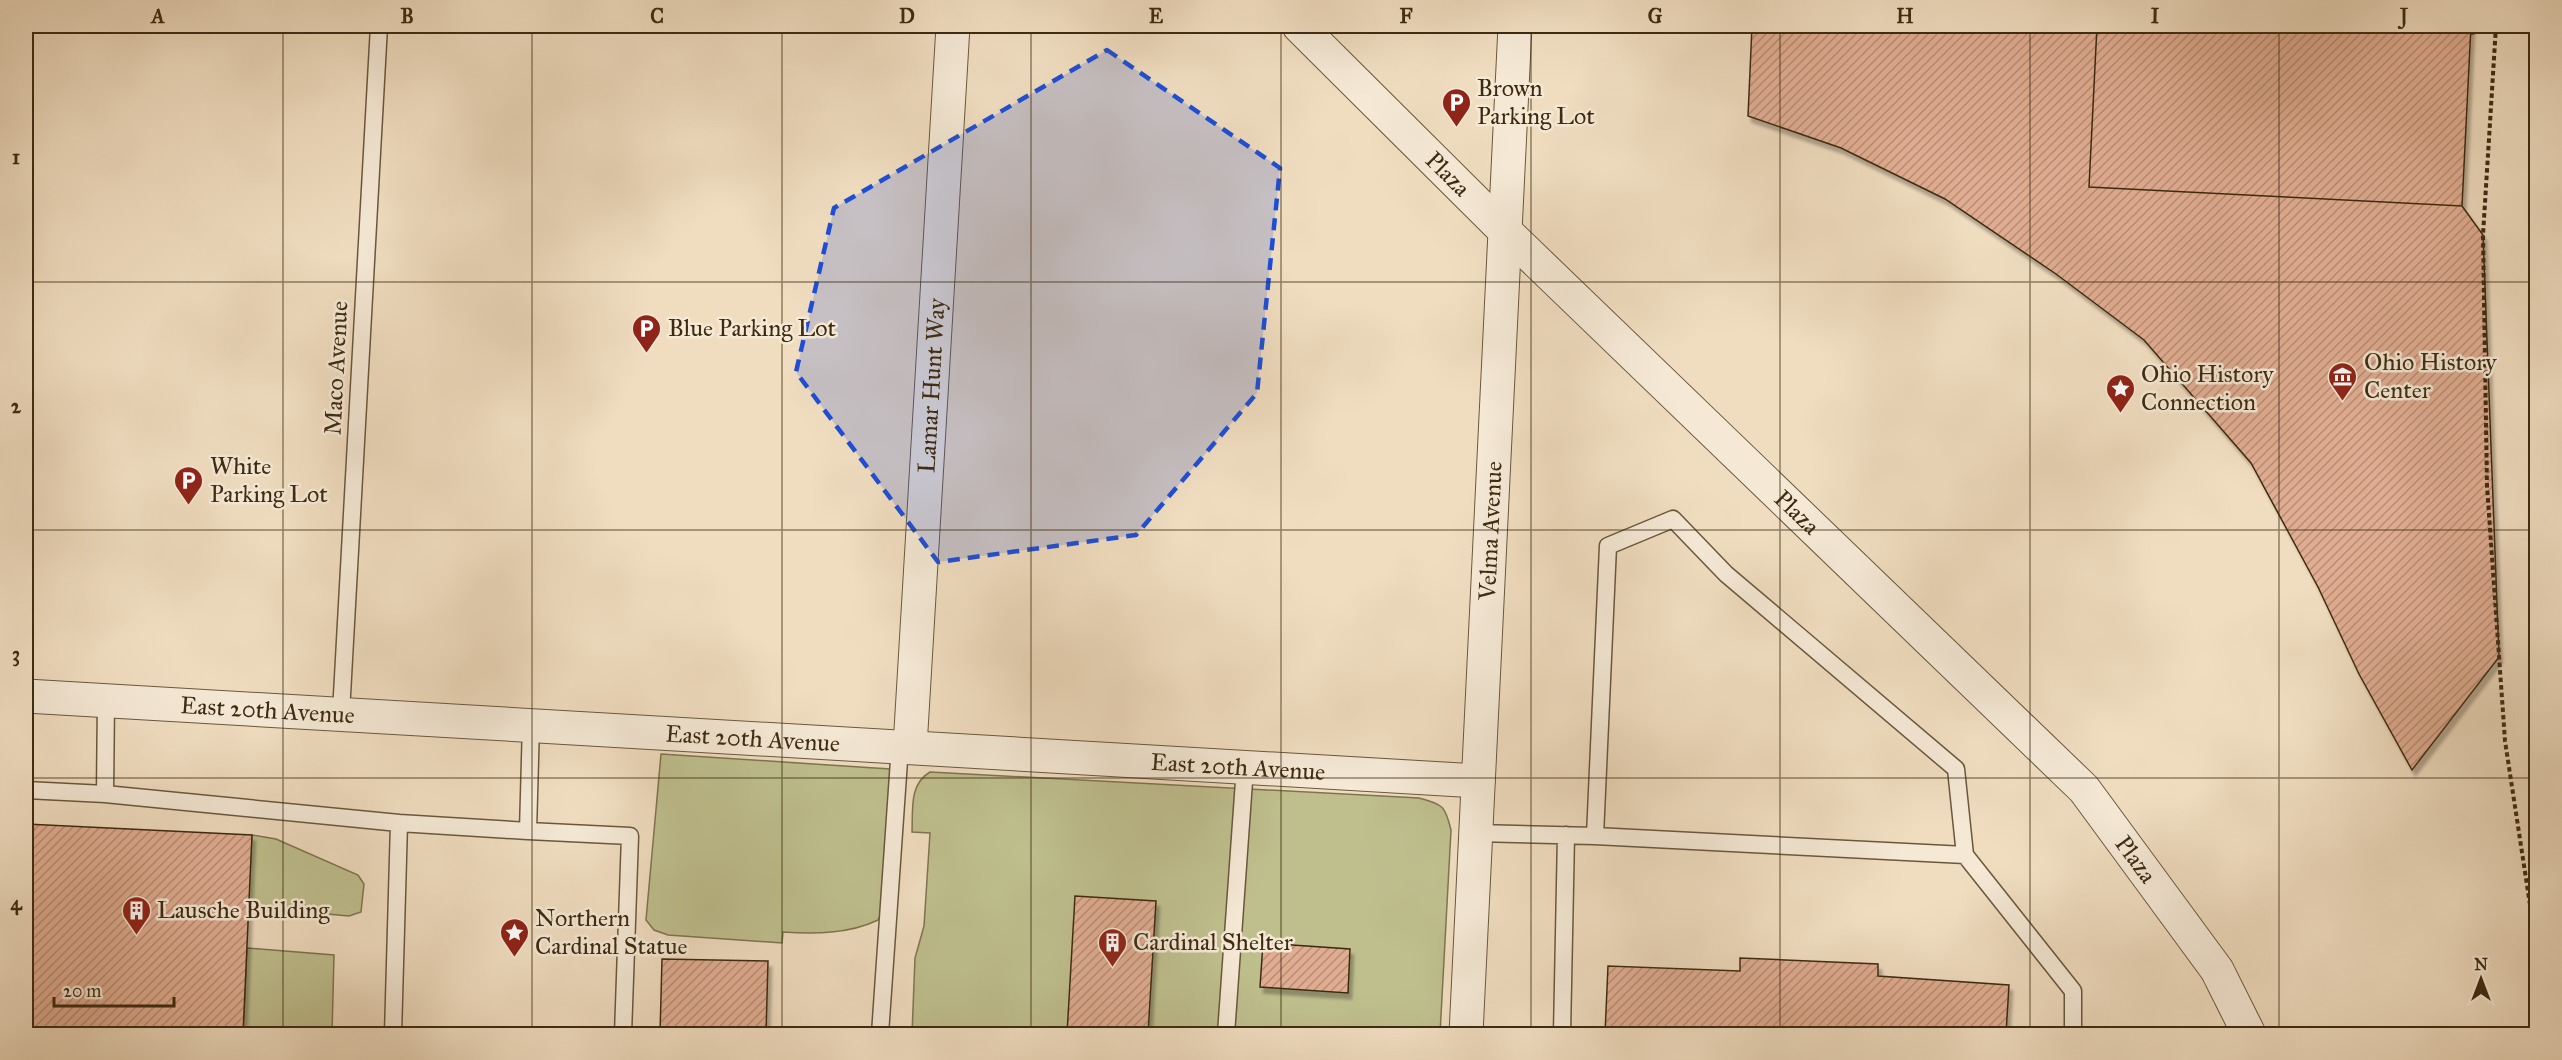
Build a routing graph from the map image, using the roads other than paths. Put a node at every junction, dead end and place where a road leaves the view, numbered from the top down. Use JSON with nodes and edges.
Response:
{"nodes":[{"id":1,"x":379,"y":26,"type":"edge"},
{"id":2,"x":954,"y":26,"type":"edge"},
{"id":3,"x":1299,"y":26,"type":"edge"},
{"id":4,"x":1515,"y":26,"type":"edge"},
{"id":5,"x":1504,"y":230,"type":"junction"},
{"id":6,"x":26,"y":696,"type":"edge"},
{"id":7,"x":106,"y":700,"type":"junction"},
{"id":8,"x":341,"y":713,"type":"junction"},
{"id":9,"x":531,"y":724,"type":"junction"},
{"id":10,"x":905,"y":746,"type":"junction"},
{"id":11,"x":1245,"y":767,"type":"junction"},
{"id":12,"x":1478,"y":781,"type":"junction"},
{"id":13,"x":26,"y":790,"type":"edge"},
{"id":14,"x":105,"y":794,"type":"junction"},
{"id":15,"x":399,"y":823,"type":"junction"},
{"id":16,"x":528,"y":831,"type":"junction"},
{"id":17,"x":1476,"y":833,"type":"junction"},
{"id":18,"x":1566,"y":835,"type":"junction"},
{"id":19,"x":1595,"y":836,"type":"junction"},
{"id":20,"x":1965,"y":855,"type":"junction"},
{"id":21,"x":393,"y":1035,"type":"edge"},
{"id":22,"x":623,"y":1035,"type":"edge"},
{"id":23,"x":880,"y":1035,"type":"edge"},
{"id":24,"x":1226,"y":1035,"type":"edge"},
{"id":25,"x":1466,"y":1035,"type":"edge"},
{"id":26,"x":1562,"y":1035,"type":"edge"},
{"id":27,"x":2073,"y":1035,"type":"edge"},
{"id":28,"x":2249,"y":1035,"type":"edge"}],
"edges":[{"from":1,"to":8,"type":"lane","name":"Maco Avenue"},
{"from":2,"to":10,"type":"street","name":"Lamar Hunt Way"},
{"from":3,"to":5,"type":"street","name":"Plaza"},
{"from":4,"to":5,"type":"street","name":"Velma Avenue"},
{"from":5,"to":12,"type":"street","name":"Velma Avenue"},
{"from":5,"to":28,"type":"street","name":"Plaza"},
{"from":6,"to":7,"type":"street","name":"East 20th Avenue"},
{"from":7,"to":8,"type":"street","name":"East 20th Avenue"},
{"from":7,"to":14,"type":"lane"},
{"from":8,"to":9,"type":"street","name":"East 20th Avenue"},
{"from":9,"to":10,"type":"street","name":"East 20th Avenue"},
{"from":9,"to":16,"type":"lane"},
{"from":10,"to":11,"type":"street","name":"East 20th Avenue"},
{"from":10,"to":23,"type":"lane"},
{"from":11,"to":12,"type":"street","name":"East 20th Avenue"},
{"from":11,"to":24,"type":"lane"},
{"from":12,"to":17,"type":"street","name":"Velma Avenue"},
{"from":13,"to":14,"type":"lane"},
{"from":14,"to":15,"type":"lane"},
{"from":15,"to":16,"type":"lane"},
{"from":15,"to":21,"type":"lane"},
{"from":16,"to":22,"type":"lane"},
{"from":17,"to":18,"type":"lane"},
{"from":17,"to":25,"type":"street","name":"Velma Avenue"},
{"from":18,"to":19,"type":"lane"},
{"from":18,"to":26,"type":"lane"},
{"from":19,"to":20,"type":"lane"},
{"from":19,"to":20,"type":"lane"},
{"from":20,"to":27,"type":"lane"}]}
